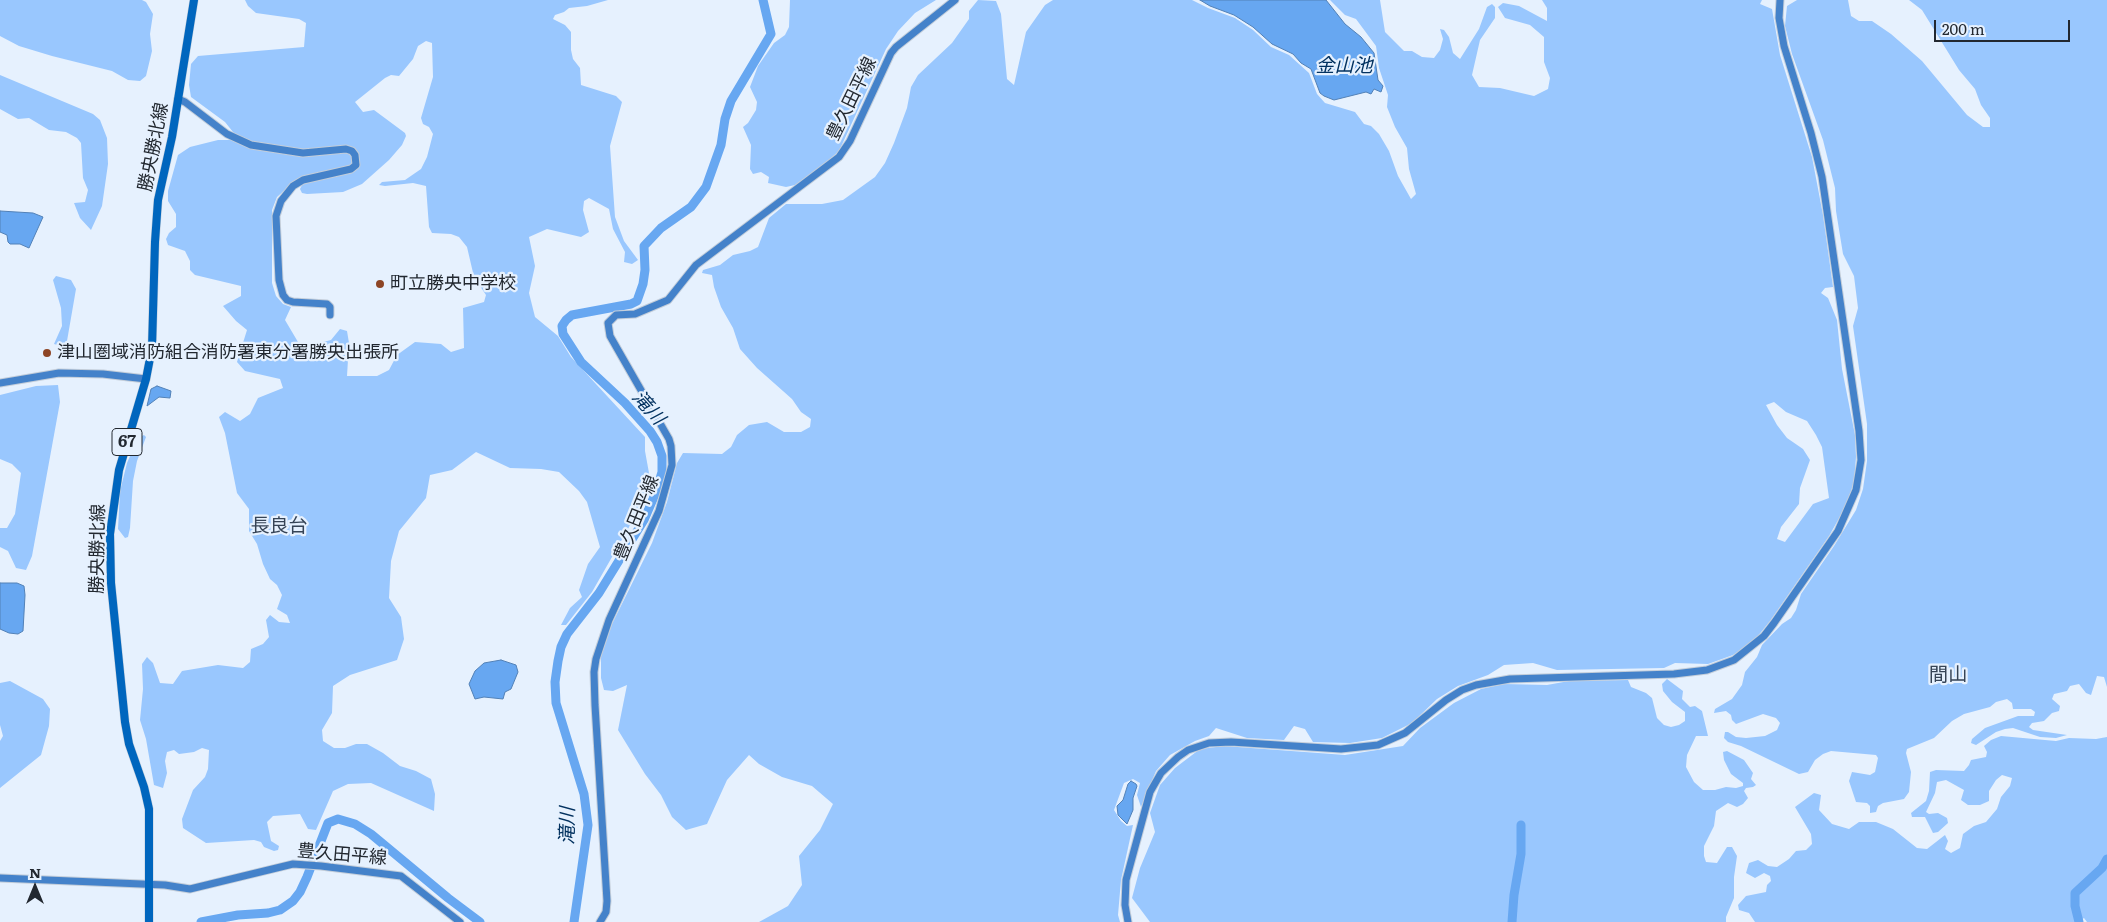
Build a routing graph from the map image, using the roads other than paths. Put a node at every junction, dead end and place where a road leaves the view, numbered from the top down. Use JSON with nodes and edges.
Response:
{"nodes":[{"id":1,"x":194,"y":0,"type":"edge"},
{"id":2,"x":955,"y":0,"type":"edge"},
{"id":3,"x":1780,"y":0,"type":"edge"},
{"id":4,"x":178,"y":100,"type":"junction"},
{"id":5,"x":330,"y":315,"type":"dead end"},
{"id":6,"x":146,"y":379,"type":"junction"},
{"id":7,"x":0,"y":383,"type":"edge"},
{"id":8,"x":0,"y":878,"type":"edge"},
{"id":9,"x":148,"y":885,"type":"junction"},
{"id":10,"x":149,"y":922,"type":"edge"},
{"id":11,"x":460,"y":922,"type":"edge"},
{"id":12,"x":600,"y":922,"type":"edge"},
{"id":13,"x":1128,"y":922,"type":"edge"}],
"edges":[{"from":1,"to":4,"type":"main road","name":"勝央勝北線","number":"67"},
{"from":2,"to":12,"type":"street","name":"豊久田平線"},
{"from":3,"to":13,"type":"street"},
{"from":4,"to":5,"type":"street"},
{"from":4,"to":6,"type":"main road","name":"勝央勝北線","number":"67"},
{"from":6,"to":7,"type":"street"},
{"from":6,"to":9,"type":"main road","name":"勝央勝北線","number":"67"},
{"from":8,"to":9,"type":"street","name":"豊久田平線"},
{"from":9,"to":10,"type":"main road","name":"勝央勝北線","number":"67"},
{"from":9,"to":11,"type":"street","name":"豊久田平線"}]}
